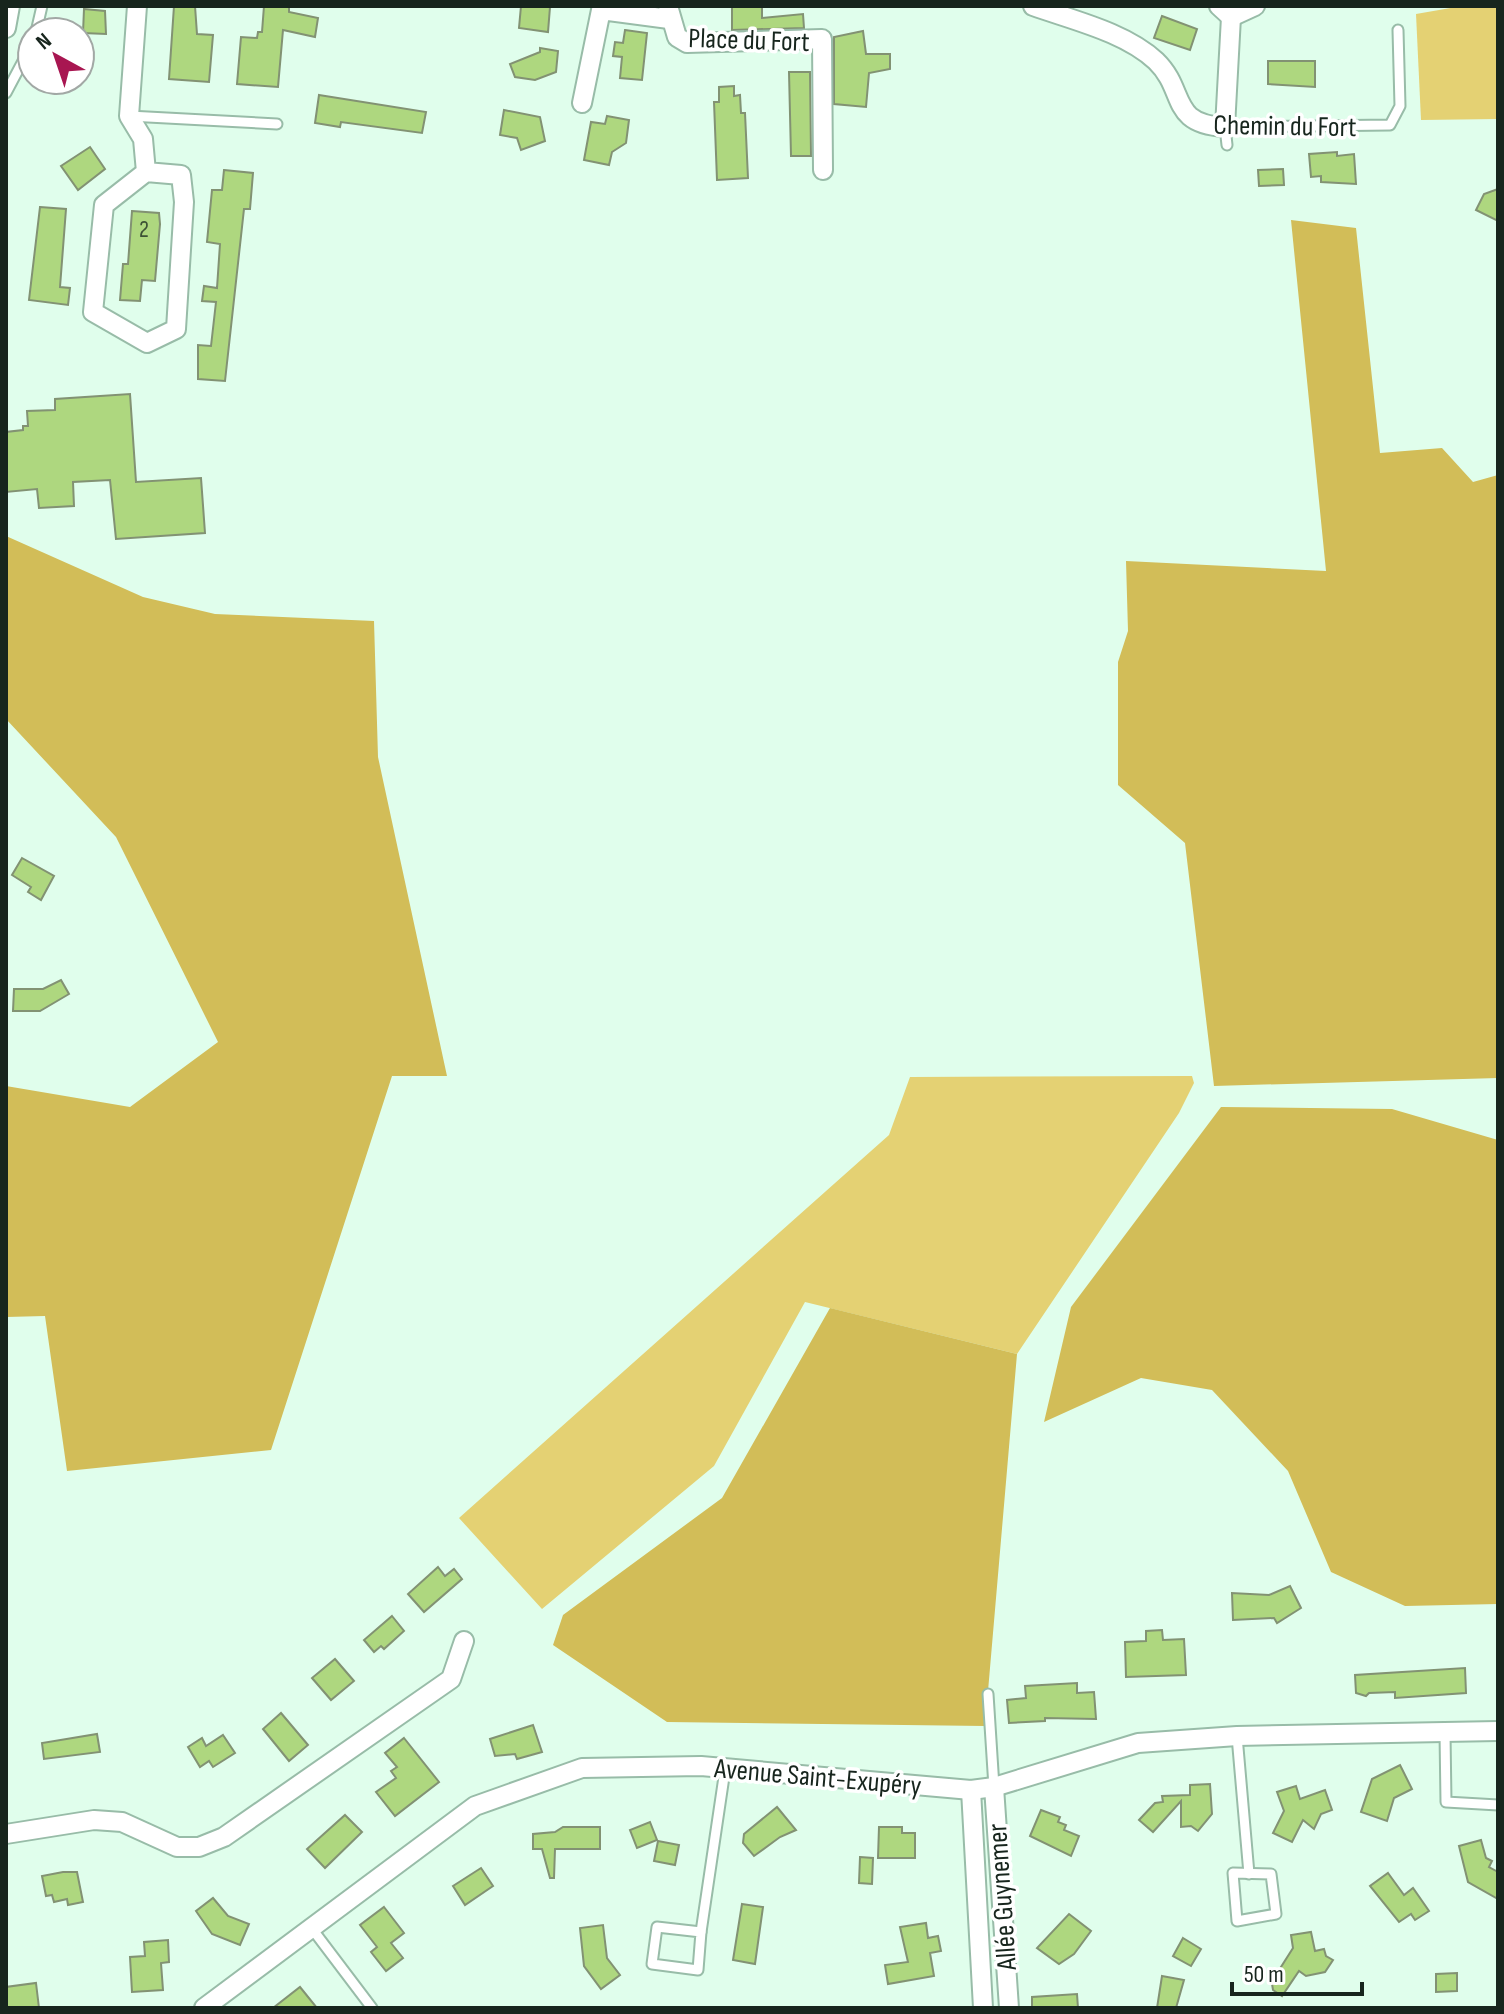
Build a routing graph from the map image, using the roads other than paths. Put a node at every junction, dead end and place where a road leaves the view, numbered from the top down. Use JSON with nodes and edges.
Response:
{"nodes":[{"id":1,"x":10,"y":6,"type":"edge"},
{"id":2,"x":137,"y":6,"type":"edge"},
{"id":3,"x":1033,"y":6,"type":"edge"},
{"id":4,"x":1255,"y":6,"type":"edge"},
{"id":5,"x":668,"y":12,"type":"edge"},
{"id":6,"x":1225,"y":12,"type":"edge"},
{"id":7,"x":6,"y":28,"type":"edge"},
{"id":8,"x":1398,"y":30,"type":"dead end"},
{"id":9,"x":16,"y":74,"type":"edge"},
{"id":10,"x":6,"y":93,"type":"edge"},
{"id":11,"x":582,"y":103,"type":"dead end"},
{"id":12,"x":129,"y":116,"type":"junction"},
{"id":13,"x":277,"y":124,"type":"dead end"},
{"id":14,"x":1226,"y":136,"type":"junction"},
{"id":15,"x":823,"y":170,"type":"dead end"},
{"id":16,"x":146,"y":172,"type":"junction"},
{"id":17,"x":464,"y":1641,"type":"dead end"},
{"id":18,"x":988,"y":1694,"type":"dead end"},
{"id":19,"x":1498,"y":1731,"type":"edge"},
{"id":20,"x":1445,"y":1733,"type":"junction"},
{"id":21,"x":1237,"y":1736,"type":"junction"},
{"id":22,"x":725,"y":1770,"type":"junction"},
{"id":23,"x":994,"y":1787,"type":"junction"},
{"id":24,"x":971,"y":1790,"type":"junction"},
{"id":25,"x":1498,"y":1805,"type":"edge"},
{"id":26,"x":6,"y":1834,"type":"edge"},
{"id":27,"x":1249,"y":1874,"type":"junction"},
{"id":28,"x":313,"y":1930,"type":"junction"},
{"id":29,"x":701,"y":1932,"type":"junction"},
{"id":30,"x":204,"y":2008,"type":"edge"},
{"id":31,"x":372,"y":2008,"type":"edge"},
{"id":32,"x":983,"y":2008,"type":"edge"},
{"id":33,"x":1009,"y":2008,"type":"edge"}],
"edges":[{"from":1,"to":7,"type":"street"},
{"from":2,"to":12,"type":"street"},
{"from":3,"to":14,"type":"street","name":"Chemin du Fort"},
{"from":4,"to":6,"type":"street"},
{"from":5,"to":11,"type":"street"},
{"from":5,"to":15,"type":"street","name":"Place du Fort"},
{"from":6,"to":14,"type":"street"},
{"from":8,"to":14,"type":"lane","name":"Chemin du Fort"},
{"from":9,"to":10,"type":"lane"},
{"from":12,"to":13,"type":"lane"},
{"from":12,"to":16,"type":"street"},
{"from":16,"to":16,"type":"street"},
{"from":17,"to":26,"type":"street"},
{"from":18,"to":23,"type":"lane"},
{"from":19,"to":20,"type":"street","name":"Avenue Saint-Exupéry"},
{"from":20,"to":21,"type":"street","name":"Avenue Saint-Exupéry"},
{"from":20,"to":25,"type":"lane"},
{"from":21,"to":23,"type":"street","name":"Avenue Saint-Exupéry"},
{"from":21,"to":27,"type":"lane"},
{"from":22,"to":24,"type":"street","name":"Avenue Saint-Exupéry"},
{"from":22,"to":28,"type":"street","name":"Avenue Saint-Exupéry"},
{"from":22,"to":29,"type":"lane"},
{"from":23,"to":24,"type":"street","name":"Avenue Saint-Exupéry"},
{"from":23,"to":33,"type":"street","name":"Allée Guynemer"},
{"from":24,"to":32,"type":"street","name":"Allée Guynemer"},
{"from":27,"to":27,"type":"lane"},
{"from":28,"to":30,"type":"street","name":"Avenue Saint-Exupéry"},
{"from":28,"to":31,"type":"lane"},
{"from":29,"to":29,"type":"lane"}]}
